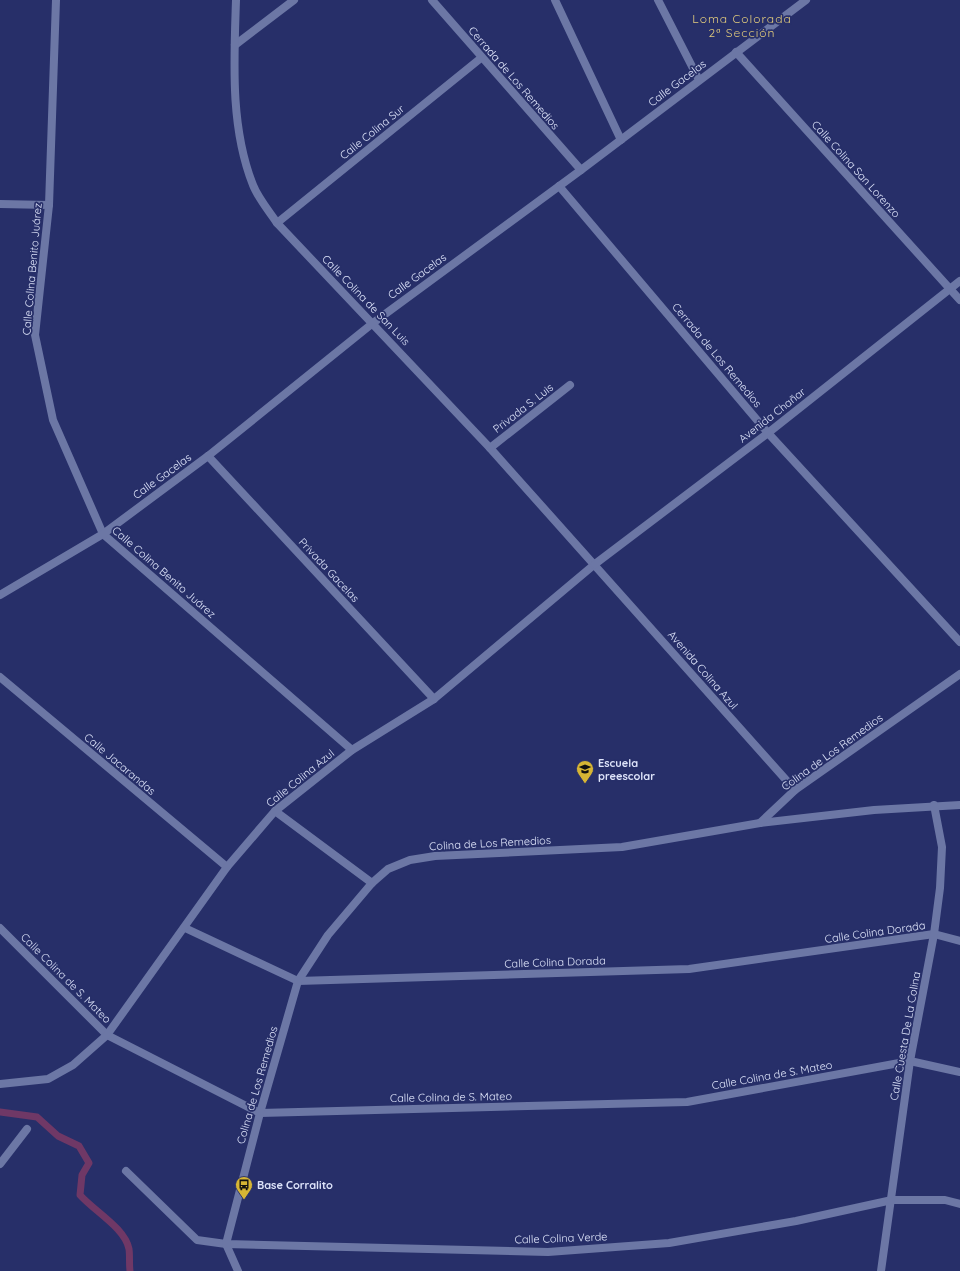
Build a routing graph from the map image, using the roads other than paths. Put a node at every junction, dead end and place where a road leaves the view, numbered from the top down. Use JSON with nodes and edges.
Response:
{"nodes":[{"id":1,"x":56,"y":0,"type":"edge"},
{"id":2,"x":236,"y":0,"type":"edge"},
{"id":3,"x":294,"y":0,"type":"edge"},
{"id":4,"x":432,"y":0,"type":"edge"},
{"id":5,"x":555,"y":0,"type":"edge"},
{"id":6,"x":658,"y":0,"type":"edge"},
{"id":7,"x":806,"y":0,"type":"edge"},
{"id":8,"x":235,"y":45,"type":"junction"},
{"id":9,"x":736,"y":52,"type":"junction"},
{"id":10,"x":481,"y":58,"type":"junction"},
{"id":11,"x":699,"y":80,"type":"junction"},
{"id":12,"x":621,"y":140,"type":"junction"},
{"id":13,"x":581,"y":170,"type":"junction"},
{"id":14,"x":559,"y":186,"type":"junction"},
{"id":15,"x":0,"y":204,"type":"edge"},
{"id":16,"x":49,"y":205,"type":"junction"},
{"id":17,"x":277,"y":223,"type":"junction"},
{"id":18,"x":960,"y":280,"type":"edge"},
{"id":19,"x":949,"y":289,"type":"junction"},
{"id":20,"x":960,"y":300,"type":"edge"},
{"id":21,"x":373,"y":323,"type":"junction"},
{"id":22,"x":570,"y":385,"type":"dead end"},
{"id":23,"x":768,"y":433,"type":"junction"},
{"id":24,"x":490,"y":448,"type":"junction"},
{"id":25,"x":208,"y":456,"type":"junction"},
{"id":26,"x":103,"y":534,"type":"junction"},
{"id":27,"x":595,"y":564,"type":"junction"},
{"id":28,"x":0,"y":595,"type":"edge"},
{"id":29,"x":960,"y":642,"type":"edge"},
{"id":30,"x":960,"y":674,"type":"edge"},
{"id":31,"x":0,"y":677,"type":"edge"},
{"id":32,"x":434,"y":699,"type":"junction"},
{"id":33,"x":352,"y":750,"type":"junction"},
{"id":34,"x":795,"y":790,"type":"junction"},
{"id":35,"x":934,"y":805,"type":"junction"},
{"id":36,"x":960,"y":805,"type":"edge"},
{"id":37,"x":275,"y":811,"type":"junction"},
{"id":38,"x":760,"y":823,"type":"junction"},
{"id":39,"x":227,"y":867,"type":"junction"},
{"id":40,"x":372,"y":883,"type":"junction"},
{"id":41,"x":0,"y":928,"type":"edge"},
{"id":42,"x":185,"y":928,"type":"junction"},
{"id":43,"x":934,"y":934,"type":"junction"},
{"id":44,"x":960,"y":942,"type":"edge"},
{"id":45,"x":298,"y":982,"type":"junction"},
{"id":46,"x":107,"y":1035,"type":"junction"},
{"id":47,"x":910,"y":1061,"type":"junction"},
{"id":48,"x":960,"y":1072,"type":"edge"},
{"id":49,"x":0,"y":1084,"type":"edge"},
{"id":50,"x":260,"y":1113,"type":"junction"},
{"id":51,"x":27,"y":1129,"type":"dead end"},
{"id":52,"x":0,"y":1164,"type":"edge"},
{"id":53,"x":126,"y":1171,"type":"dead end"},
{"id":54,"x":892,"y":1200,"type":"junction"},
{"id":55,"x":960,"y":1204,"type":"edge"},
{"id":56,"x":226,"y":1244,"type":"junction"},
{"id":57,"x":238,"y":1271,"type":"edge"},
{"id":58,"x":881,"y":1271,"type":"edge"}],
"edges":[{"from":1,"to":16,"type":"street","name":"Calle Colina Benito Juárez"},
{"from":2,"to":8,"type":"street","name":"Calle Colina de San Luis"},
{"from":3,"to":8,"type":"street"},
{"from":4,"to":10,"type":"street","name":"Cerrada de Los Remedios"},
{"from":5,"to":12,"type":"street"},
{"from":6,"to":11,"type":"street"},
{"from":7,"to":9,"type":"street","name":"Calle Gacelas"},
{"from":8,"to":17,"type":"street","name":"Calle Colina de San Luis"},
{"from":9,"to":11,"type":"street","name":"Calle Gacelas"},
{"from":9,"to":19,"type":"street","name":"Calle Colina San Lorenzo"},
{"from":10,"to":13,"type":"street","name":"Cerrada de Los Remedios"},
{"from":10,"to":17,"type":"street","name":"Calle Colina Sur"},
{"from":11,"to":12,"type":"street","name":"Calle Gacelas"},
{"from":12,"to":13,"type":"street","name":"Calle Gacelas"},
{"from":13,"to":14,"type":"street","name":"Calle Gacelas"},
{"from":14,"to":21,"type":"street","name":"Calle Gacelas"},
{"from":14,"to":23,"type":"street","name":"Cerrada de Los Remedios"},
{"from":15,"to":16,"type":"street"},
{"from":16,"to":26,"type":"street","name":"Calle Colina Benito Juárez"},
{"from":17,"to":21,"type":"street","name":"Calle Colina de San Luis"},
{"from":18,"to":19,"type":"street","name":"Avenida Chañar"},
{"from":19,"to":20,"type":"street","name":"Calle Colina San Lorenzo"},
{"from":19,"to":23,"type":"street","name":"Avenida Chañar"},
{"from":21,"to":24,"type":"street","name":"Calle Colina de San Luis"},
{"from":21,"to":25,"type":"street","name":"Calle Gacelas"},
{"from":22,"to":24,"type":"street","name":"Privada S. Luis"},
{"from":23,"to":27,"type":"street","name":"Avenida Chañar"},
{"from":23,"to":29,"type":"street","name":"Cerrada de Los Remedios"},
{"from":24,"to":27,"type":"street","name":"Calle Colina de San Luis"},
{"from":25,"to":26,"type":"street","name":"Calle Gacelas"},
{"from":25,"to":32,"type":"street","name":"Privada Gacelas"},
{"from":26,"to":28,"type":"street","name":"Calle Gacelas"},
{"from":26,"to":33,"type":"street","name":"Calle Colina Benito Juárez"},
{"from":27,"to":32,"type":"street","name":"Calle Colina Azul"},
{"from":27,"to":34,"type":"street","name":"Avenida Colina Azul"},
{"from":30,"to":34,"type":"street","name":"Colina de Los Remedios"},
{"from":31,"to":39,"type":"street","name":"Calle Jacarandas"},
{"from":32,"to":33,"type":"street","name":"Calle Colina Azul"},
{"from":33,"to":37,"type":"street","name":"Calle Colina Azul"},
{"from":34,"to":38,"type":"street","name":"Colina de Los Remedios"},
{"from":35,"to":36,"type":"street"},
{"from":35,"to":38,"type":"street"},
{"from":35,"to":43,"type":"street","name":"Calle Cuesta De La Colina"},
{"from":37,"to":39,"type":"street","name":"Calle Colina Azul"},
{"from":37,"to":40,"type":"street"},
{"from":38,"to":40,"type":"street","name":"Colina de Los Remedios"},
{"from":39,"to":42,"type":"street","name":"Calle Colina Azul"},
{"from":40,"to":45,"type":"street","name":"Colina de Los Remedios"},
{"from":41,"to":46,"type":"street","name":"Calle Colina de S. Mateo"},
{"from":42,"to":45,"type":"street","name":"Calle Colina Dorada"},
{"from":42,"to":46,"type":"street","name":"Calle Colina Azul"},
{"from":43,"to":44,"type":"street"},
{"from":43,"to":45,"type":"street","name":"Calle Colina Dorada"},
{"from":43,"to":47,"type":"street","name":"Calle Cuesta De La Colina"},
{"from":45,"to":50,"type":"street","name":"Colina de Los Remedios"},
{"from":46,"to":49,"type":"street","name":"Calle Colina Azul"},
{"from":46,"to":50,"type":"street","name":"Calle Colina de S. Mateo"},
{"from":47,"to":48,"type":"street","name":"Calle Colina de S. Mateo"},
{"from":47,"to":50,"type":"street","name":"Calle Colina de S. Mateo"},
{"from":47,"to":54,"type":"street","name":"Calle Cuesta De La Colina"},
{"from":50,"to":56,"type":"street","name":"Colina de Los Remedios"},
{"from":51,"to":52,"type":"street"},
{"from":53,"to":56,"type":"street","name":"Calle Colina Verde"},
{"from":54,"to":55,"type":"street","name":"Calle Colina Verde"},
{"from":54,"to":56,"type":"street","name":"Calle Colina Verde"},
{"from":54,"to":58,"type":"street","name":"Calle Cuesta De La Colina"},
{"from":56,"to":57,"type":"street"}]}
